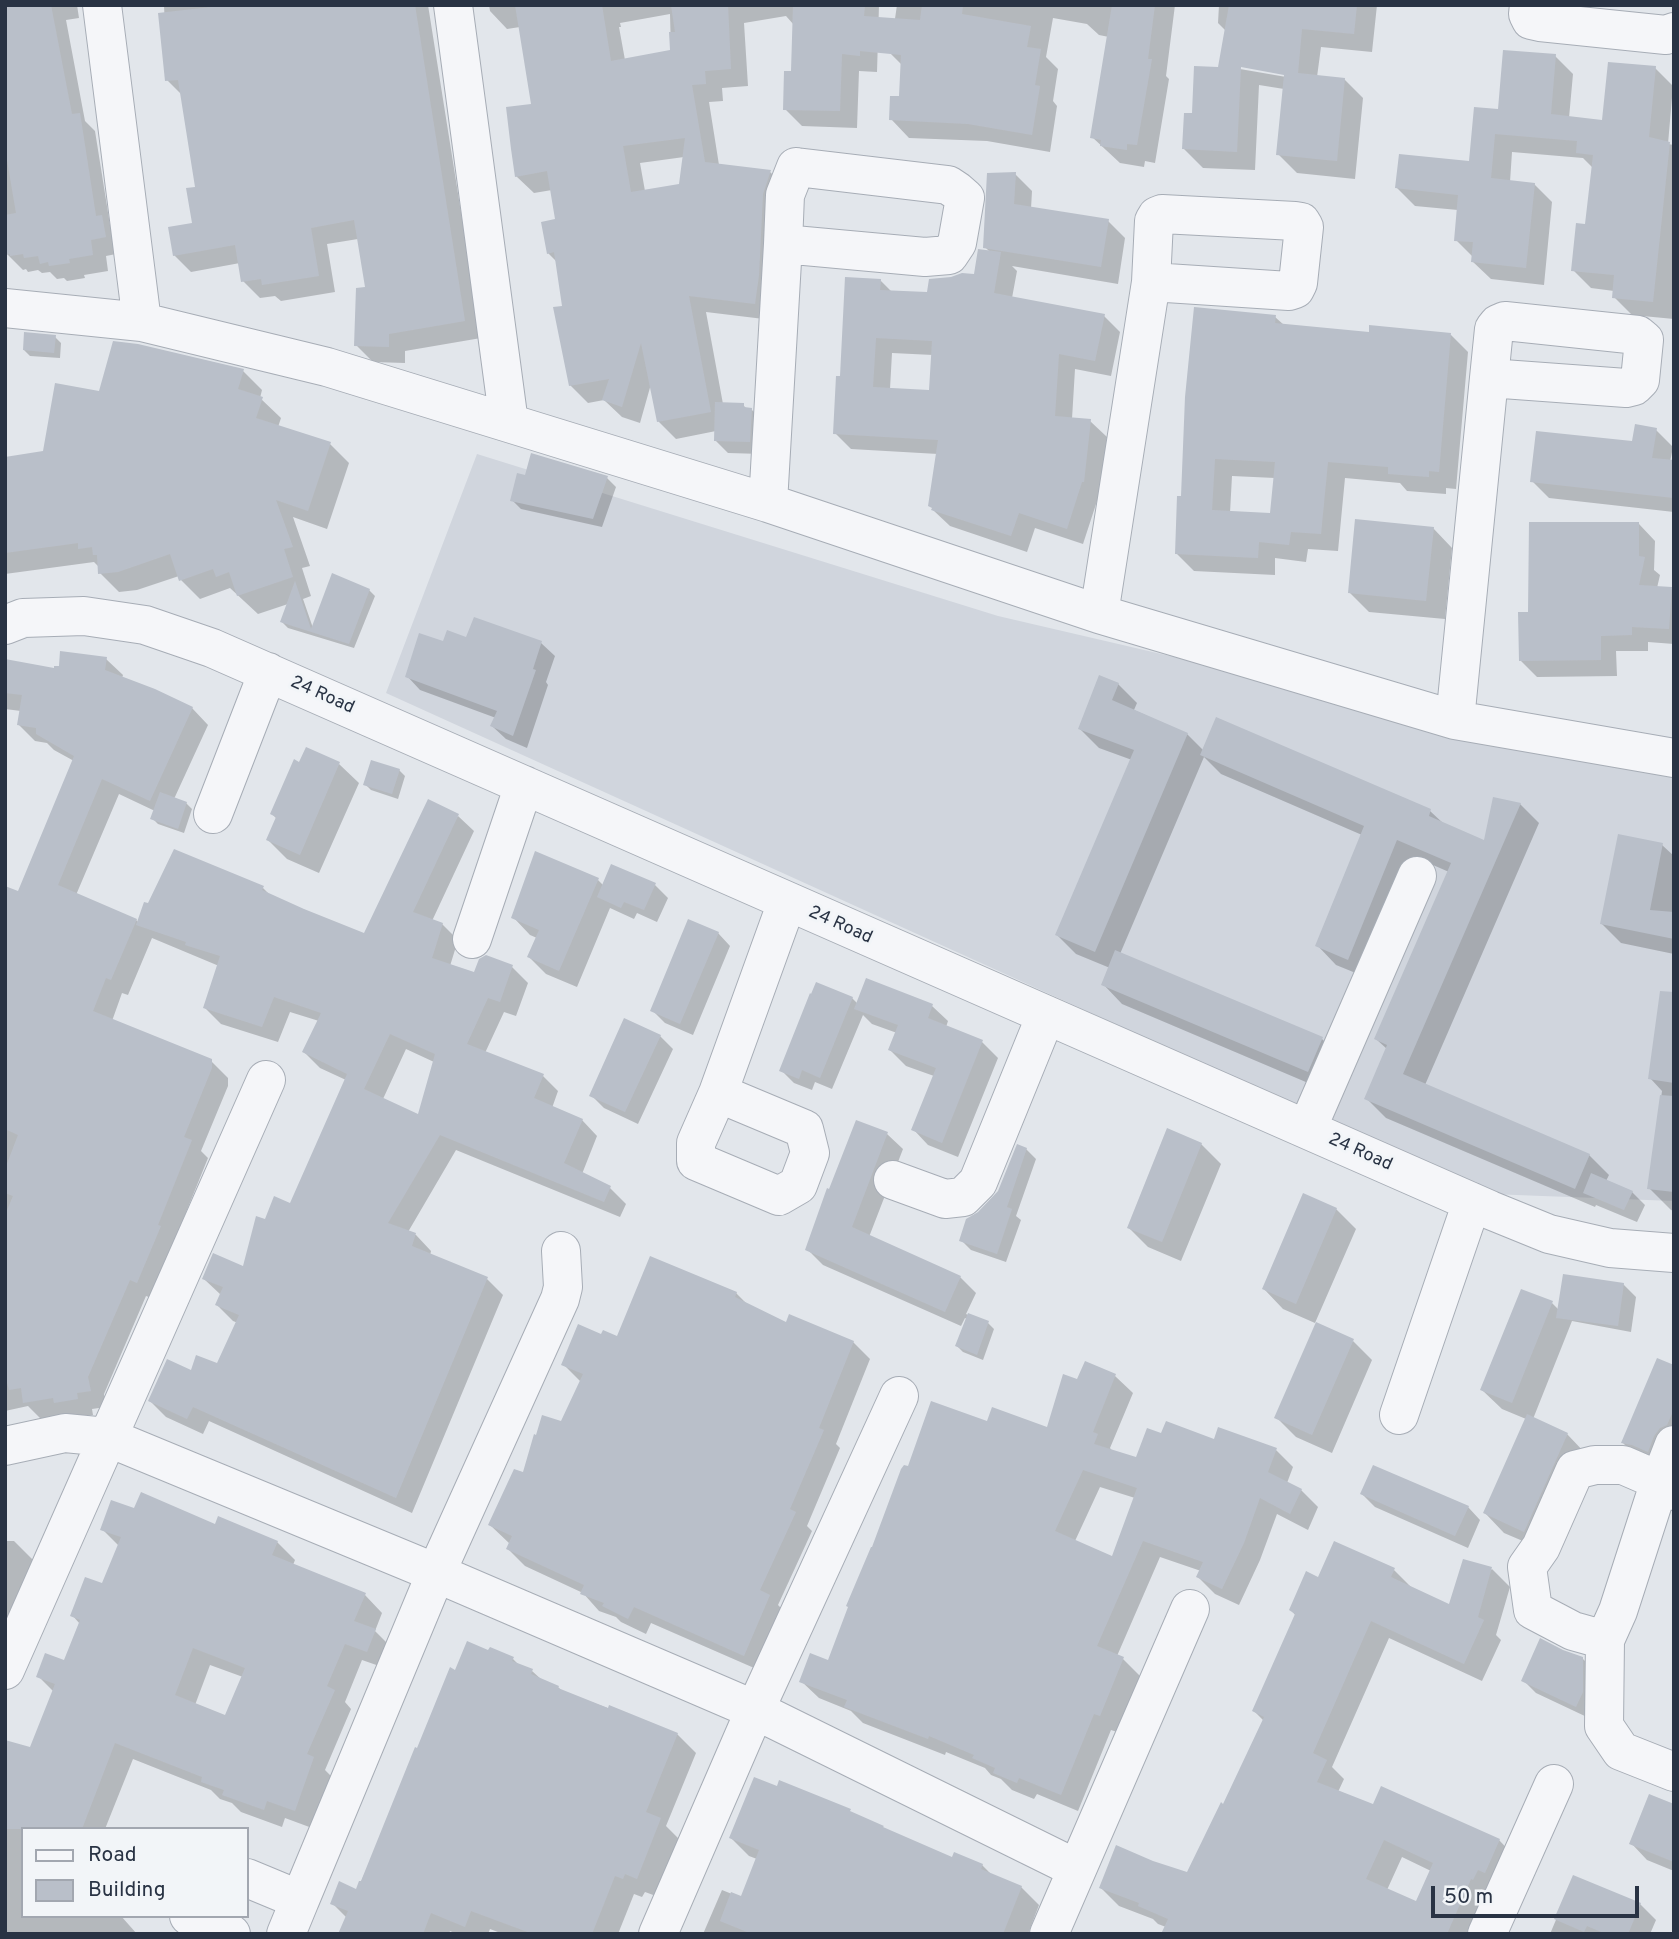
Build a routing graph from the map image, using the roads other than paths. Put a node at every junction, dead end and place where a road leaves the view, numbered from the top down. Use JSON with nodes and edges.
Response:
{"nodes":[{"id":1,"x":102,"y":5,"type":"edge"},
{"id":2,"x":453,"y":5,"type":"edge"},
{"id":3,"x":1529,"y":5,"type":"edge"},
{"id":4,"x":1674,"y":32,"type":"edge"},
{"id":5,"x":783,"y":244,"type":"dead end"},
{"id":6,"x":1151,"y":282,"type":"dead end"},
{"id":7,"x":5,"y":308,"type":"edge"},
{"id":8,"x":142,"y":323,"type":"junction"},
{"id":9,"x":1489,"y":377,"type":"dead end"},
{"id":10,"x":509,"y":423,"type":"junction"},
{"id":11,"x":768,"y":503,"type":"junction"},
{"id":12,"x":1099,"y":614,"type":"junction"},
{"id":13,"x":5,"y":625,"type":"edge"},
{"id":14,"x":268,"y":672,"type":"junction"},
{"id":15,"x":1455,"y":720,"type":"junction"},
{"id":16,"x":1674,"y":758,"type":"edge"},
{"id":17,"x":524,"y":785,"type":"junction"},
{"id":18,"x":213,"y":814,"type":"dead end"},
{"id":19,"x":1418,"y":876,"type":"dead end"},
{"id":20,"x":787,"y":902,"type":"junction"},
{"id":21,"x":472,"y":939,"type":"dead end"},
{"id":22,"x":1046,"y":1016,"type":"junction"},
{"id":23,"x":267,"y":1080,"type":"dead end"},
{"id":24,"x":718,"y":1093,"type":"dead end"},
{"id":25,"x":1307,"y":1129,"type":"junction"},
{"id":26,"x":893,"y":1180,"type":"dead end"},
{"id":27,"x":1472,"y":1202,"type":"junction"},
{"id":28,"x":561,"y":1251,"type":"dead end"},
{"id":29,"x":1674,"y":1253,"type":"edge"},
{"id":30,"x":899,"y":1396,"type":"dead end"},
{"id":31,"x":1399,"y":1415,"type":"dead end"},
{"id":32,"x":107,"y":1437,"type":"junction"},
{"id":33,"x":1674,"y":1445,"type":"edge"},
{"id":34,"x":5,"y":1446,"type":"edge"},
{"id":35,"x":1667,"y":1486,"type":"edge"},
{"id":36,"x":436,"y":1573,"type":"junction"},
{"id":37,"x":1190,"y":1609,"type":"dead end"},
{"id":38,"x":1605,"y":1640,"type":"junction"},
{"id":39,"x":5,"y":1670,"type":"edge"},
{"id":40,"x":755,"y":1710,"type":"junction"},
{"id":41,"x":1674,"y":1772,"type":"edge"},
{"id":42,"x":1554,"y":1784,"type":"dead end"},
{"id":43,"x":1077,"y":1869,"type":"junction"},
{"id":44,"x":248,"y":1879,"type":"edge"},
{"id":45,"x":293,"y":1917,"type":"edge"},
{"id":46,"x":194,"y":1918,"type":"edge"},
{"id":47,"x":231,"y":1934,"type":"edge"},
{"id":48,"x":657,"y":1934,"type":"edge"},
{"id":49,"x":1049,"y":1934,"type":"edge"},
{"id":50,"x":1487,"y":1934,"type":"edge"}],
"edges":[{"from":1,"to":8,"type":"street"},
{"from":2,"to":10,"type":"street"},
{"from":3,"to":4,"type":"street"},
{"from":5,"to":11,"type":"street"},
{"from":6,"to":12,"type":"street"},
{"from":7,"to":8,"type":"street"},
{"from":8,"to":10,"type":"street"},
{"from":9,"to":15,"type":"street"},
{"from":10,"to":11,"type":"street"},
{"from":11,"to":12,"type":"street"},
{"from":12,"to":15,"type":"street"},
{"from":13,"to":14,"type":"street","name":"24 Road"},
{"from":14,"to":17,"type":"street","name":"24 Road"},
{"from":14,"to":18,"type":"street"},
{"from":15,"to":16,"type":"street"},
{"from":17,"to":20,"type":"street","name":"24 Road"},
{"from":17,"to":21,"type":"street"},
{"from":19,"to":25,"type":"street"},
{"from":20,"to":22,"type":"street","name":"24 Road"},
{"from":20,"to":24,"type":"street"},
{"from":22,"to":25,"type":"street","name":"24 Road"},
{"from":22,"to":26,"type":"street"},
{"from":23,"to":32,"type":"street"},
{"from":25,"to":27,"type":"street","name":"24 Road"},
{"from":27,"to":29,"type":"street","name":"24 Road"},
{"from":27,"to":31,"type":"street"},
{"from":28,"to":36,"type":"street"},
{"from":30,"to":40,"type":"street"},
{"from":32,"to":34,"type":"street"},
{"from":32,"to":36,"type":"street"},
{"from":32,"to":39,"type":"street"},
{"from":33,"to":35,"type":"street"},
{"from":35,"to":38,"type":"street"},
{"from":35,"to":38,"type":"street"},
{"from":36,"to":40,"type":"street"},
{"from":36,"to":45,"type":"street"},
{"from":37,"to":43,"type":"street"},
{"from":38,"to":41,"type":"street"},
{"from":40,"to":43,"type":"street"},
{"from":40,"to":48,"type":"street"},
{"from":42,"to":50,"type":"street"},
{"from":43,"to":49,"type":"street"},
{"from":44,"to":45,"type":"street"},
{"from":46,"to":47,"type":"street"}]}
